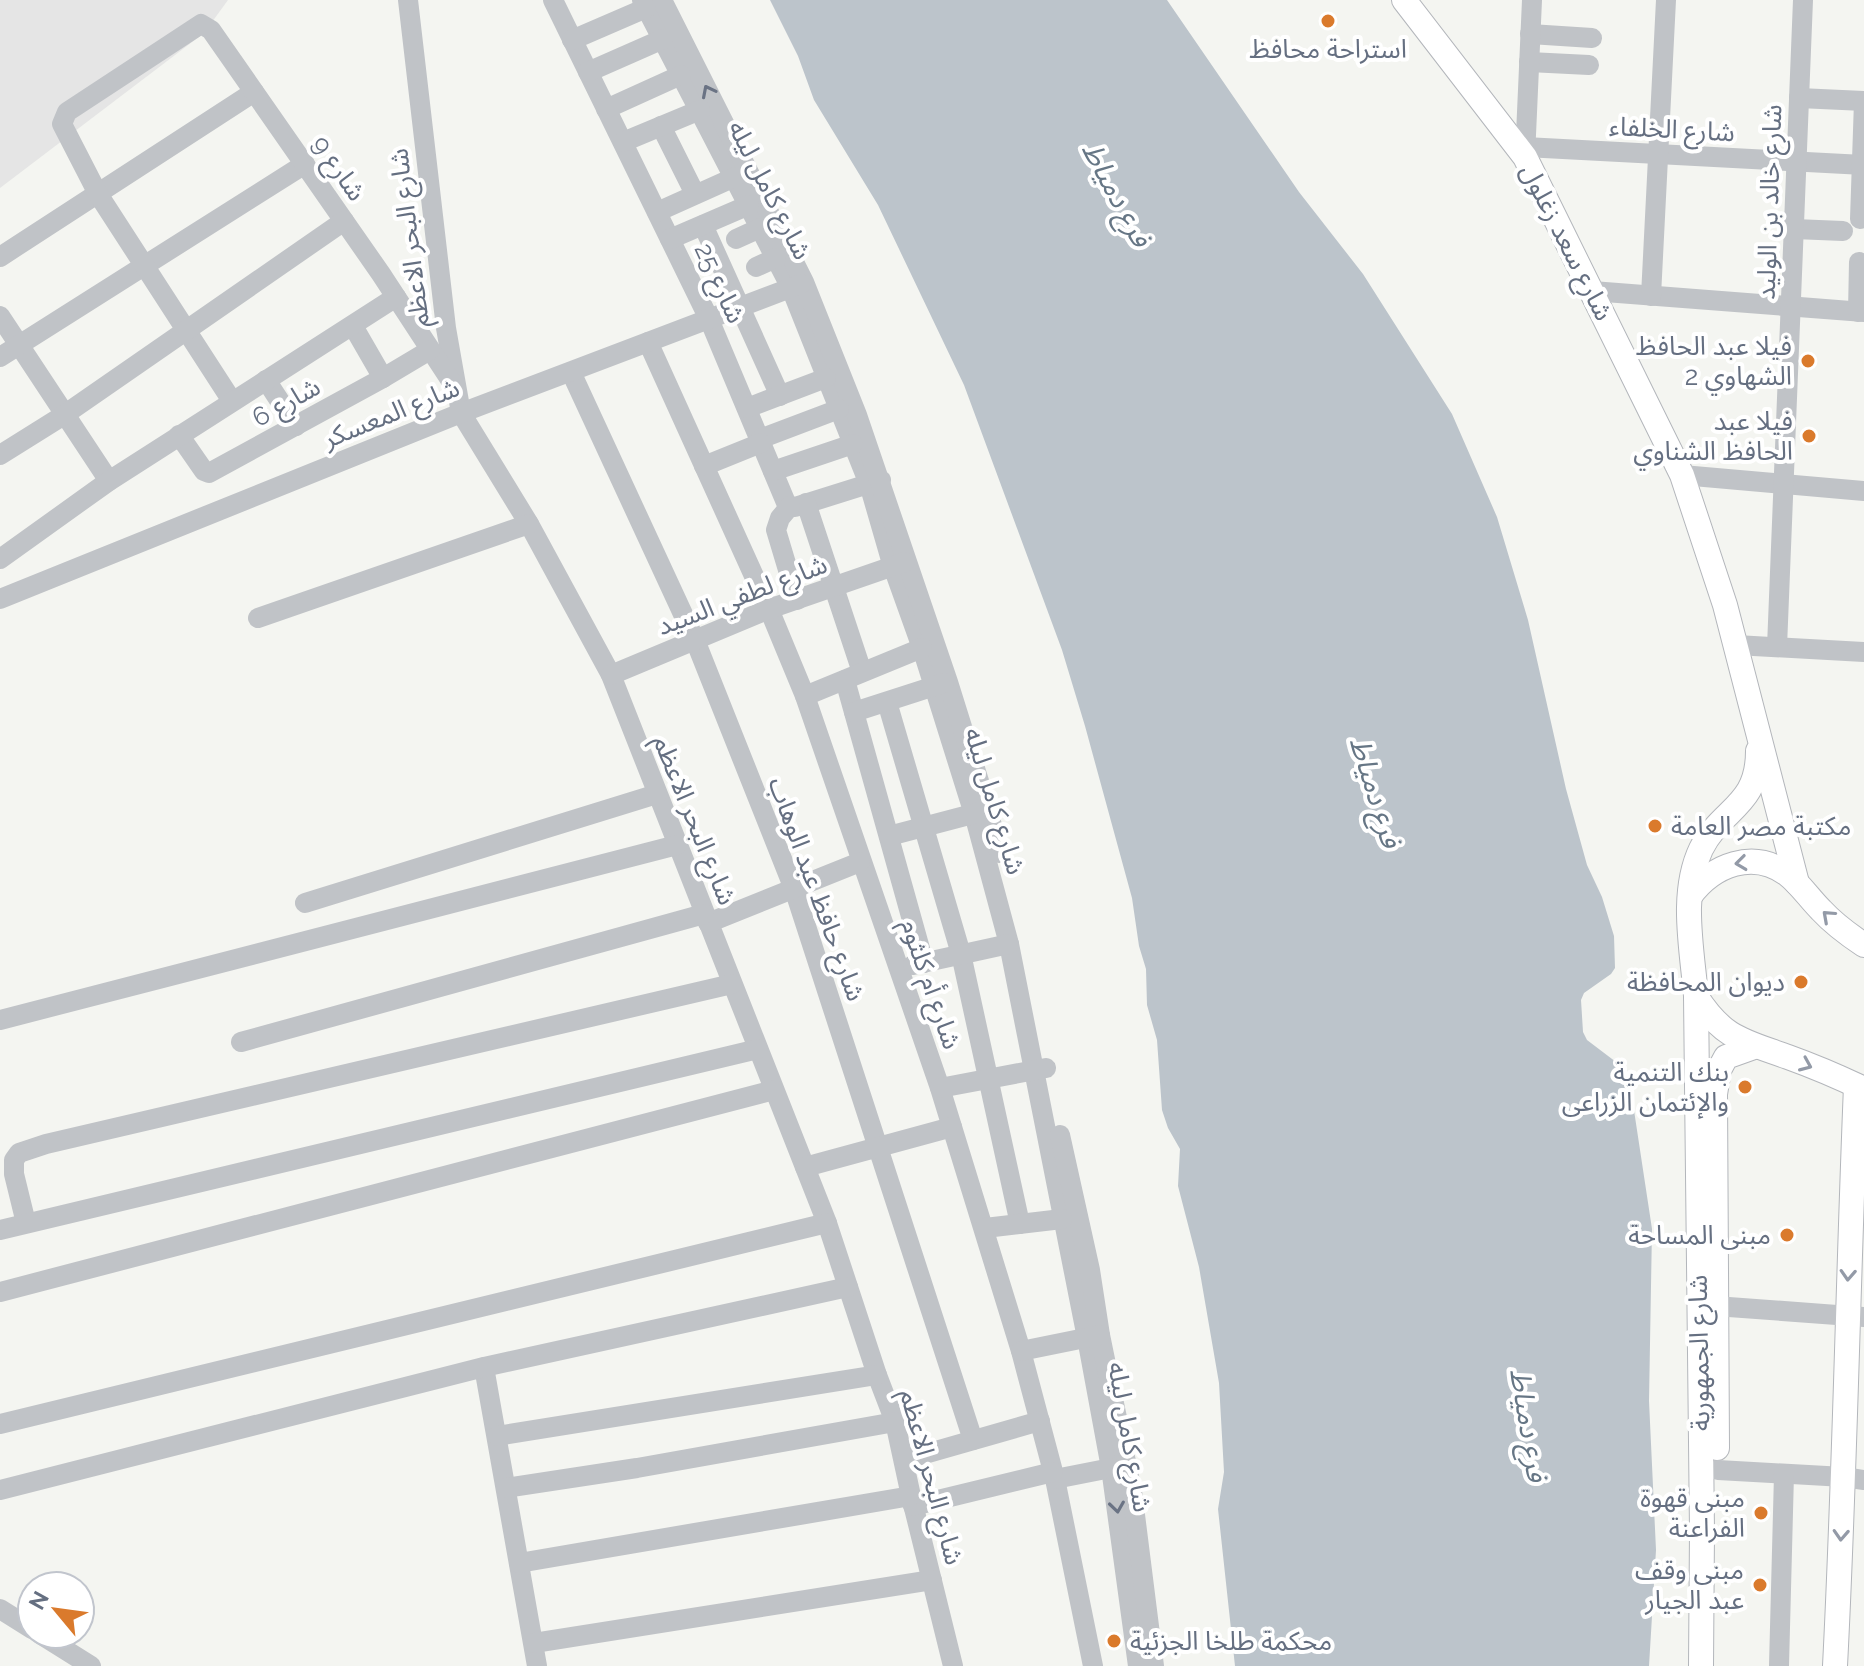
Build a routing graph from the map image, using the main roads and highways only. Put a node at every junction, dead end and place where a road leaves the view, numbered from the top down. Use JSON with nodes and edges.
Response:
{"nodes":[{"id":1,"x":1404,"y":0,"type":"edge"},
{"id":2,"x":1758,"y":737,"type":"junction"},
{"id":3,"x":1739,"y":806,"type":"junction"},
{"id":4,"x":1779,"y":810,"type":"junction"},
{"id":5,"x":1797,"y":883,"type":"junction"},
{"id":6,"x":1690,"y":896,"type":"junction"},
{"id":7,"x":1864,"y":945,"type":"edge"},
{"id":8,"x":1696,"y":996,"type":"junction"},
{"id":9,"x":1754,"y":1047,"type":"junction"},
{"id":10,"x":1860,"y":1087,"type":"edge"},
{"id":11,"x":1858,"y":1216,"type":"edge"},
{"id":12,"x":1856,"y":1317,"type":"edge"},
{"id":13,"x":1854,"y":1478,"type":"edge"},
{"id":14,"x":1701,"y":1666,"type":"edge"},
{"id":15,"x":1718,"y":1666,"type":"edge"},
{"id":16,"x":1835,"y":1666,"type":"edge"}],
"edges":[{"from":1,"to":2,"type":"main road","name":"شارع سعد زغلول"},
{"from":2,"to":3,"type":"main road","name":"شارع سعد زغلول"},
{"from":2,"to":4,"type":"main road","name":"شارع سعد زغلول"},
{"from":3,"to":4,"type":"main road"},
{"from":3,"to":6,"type":"main road","name":"شارع سعد زغلول"},
{"from":4,"to":5,"type":"main road","name":"شارع سعد زغلول"},
{"from":5,"to":6,"type":"main road","one_way":true},
{"from":7,"to":5,"type":"main road","one_way":true},
{"from":6,"to":8,"type":"main road","name":"شارع الجمهورية"},
{"from":8,"to":9,"type":"main road"},
{"from":8,"to":14,"type":"main road","name":"شارع الجمهورية"},
{"from":9,"to":10,"type":"main road","one_way":true},
{"from":9,"to":15,"type":"main road","name":"شارع الجمهورية"},
{"from":10,"to":11,"type":"main road"},
{"from":11,"to":12,"type":"main road","one_way":true},
{"from":12,"to":13,"type":"main road"},
{"from":13,"to":16,"type":"main road","one_way":true}]}
